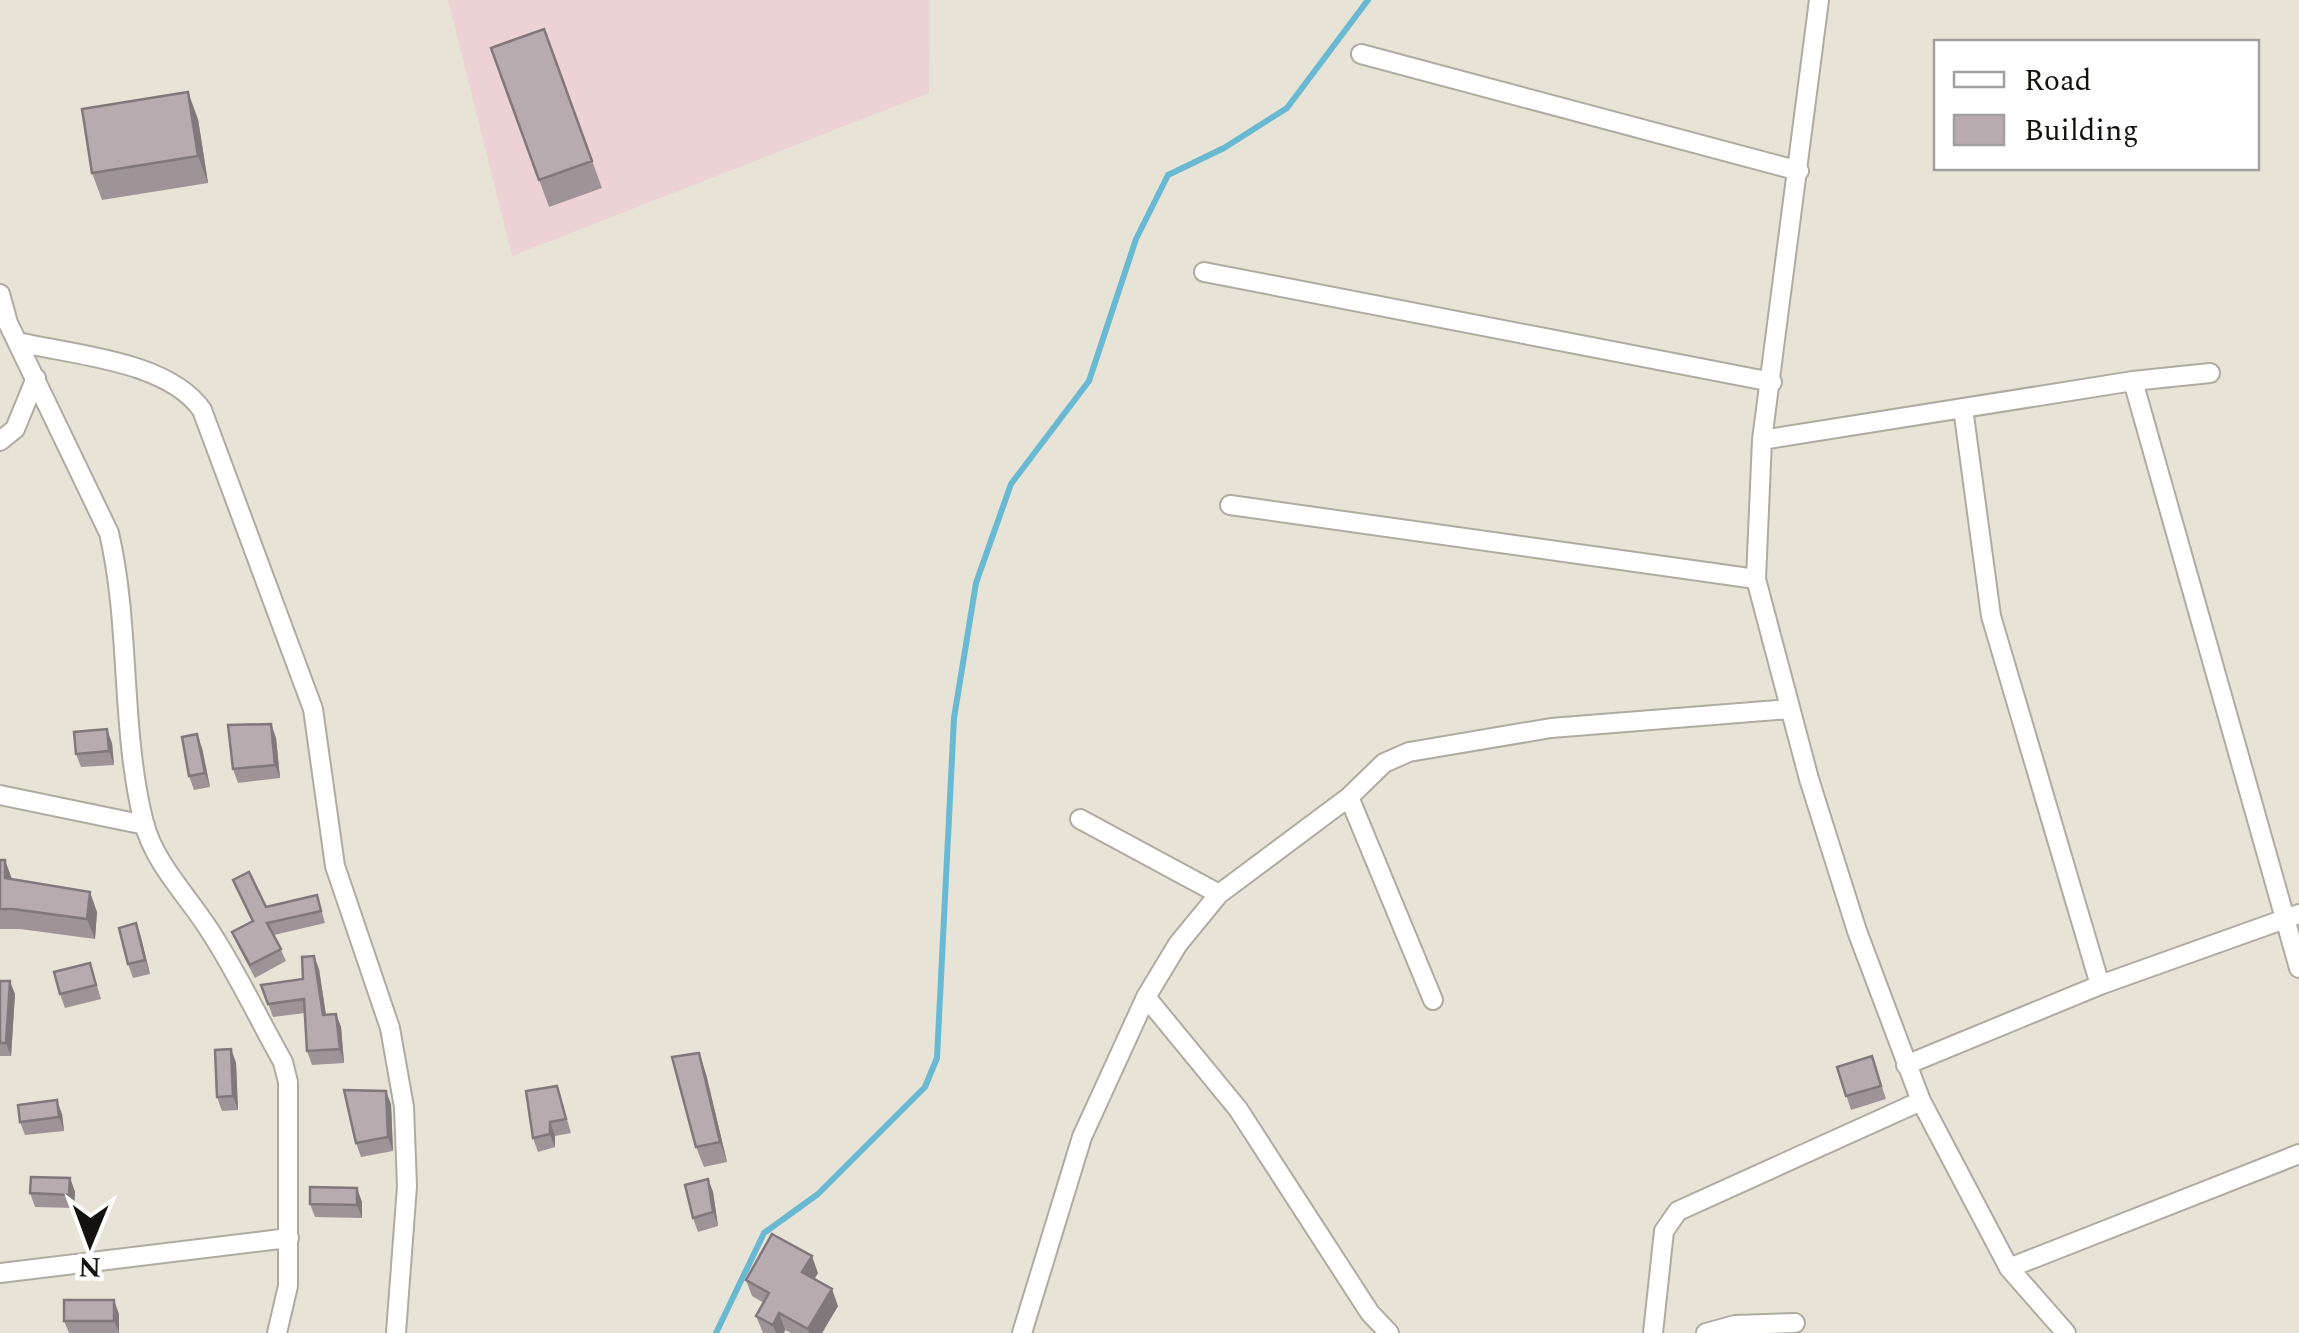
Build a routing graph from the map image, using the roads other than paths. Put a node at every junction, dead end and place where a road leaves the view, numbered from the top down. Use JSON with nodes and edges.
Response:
{"nodes":[{"id":1,"x":1820,"y":0,"type":"edge"},
{"id":2,"x":1361,"y":54,"type":"dead end"},
{"id":3,"x":1799,"y":170,"type":"junction"},
{"id":4,"x":1204,"y":272,"type":"dead end"},
{"id":5,"x":0,"y":294,"type":"edge"},
{"id":6,"x":18,"y":342,"type":"junction"},
{"id":7,"x":2210,"y":373,"type":"dead end"},
{"id":8,"x":36,"y":378,"type":"junction"},
{"id":9,"x":2132,"y":380,"type":"junction"},
{"id":10,"x":1772,"y":382,"type":"junction"},
{"id":11,"x":1963,"y":408,"type":"junction"},
{"id":12,"x":1762,"y":440,"type":"junction"},
{"id":13,"x":0,"y":442,"type":"edge"},
{"id":14,"x":1230,"y":505,"type":"dead end"},
{"id":15,"x":1756,"y":579,"type":"junction"},
{"id":16,"x":1790,"y":709,"type":"junction"},
{"id":17,"x":0,"y":794,"type":"edge"},
{"id":18,"x":1349,"y":797,"type":"junction"},
{"id":19,"x":1080,"y":819,"type":"dead end"},
{"id":20,"x":145,"y":825,"type":"junction"},
{"id":21,"x":1219,"y":894,"type":"junction"},
{"id":22,"x":2292,"y":916,"type":"edge"},
{"id":23,"x":2299,"y":968,"type":"edge"},
{"id":24,"x":2100,"y":985,"type":"junction"},
{"id":25,"x":1146,"y":997,"type":"junction"},
{"id":26,"x":1432,"y":1000,"type":"dead end"},
{"id":27,"x":1906,"y":1065,"type":"junction"},
{"id":28,"x":1920,"y":1101,"type":"junction"},
{"id":29,"x":2299,"y":1154,"type":"edge"},
{"id":30,"x":289,"y":1238,"type":"junction"},
{"id":31,"x":2009,"y":1268,"type":"junction"},
{"id":32,"x":0,"y":1273,"type":"edge"},
{"id":33,"x":1795,"y":1323,"type":"dead end"},
{"id":34,"x":277,"y":1333,"type":"edge"},
{"id":35,"x":396,"y":1333,"type":"edge"},
{"id":36,"x":1022,"y":1333,"type":"edge"},
{"id":37,"x":1390,"y":1333,"type":"edge"},
{"id":38,"x":1652,"y":1333,"type":"edge"},
{"id":39,"x":1706,"y":1333,"type":"edge"},
{"id":40,"x":2066,"y":1333,"type":"edge"}],
"edges":[{"from":1,"to":3,"type":"street"},
{"from":2,"to":3,"type":"street"},
{"from":3,"to":10,"type":"street"},
{"from":4,"to":10,"type":"street"},
{"from":5,"to":6,"type":"street"},
{"from":6,"to":8,"type":"street"},
{"from":6,"to":35,"type":"street"},
{"from":7,"to":9,"type":"street"},
{"from":8,"to":13,"type":"street"},
{"from":8,"to":20,"type":"street"},
{"from":9,"to":11,"type":"street"},
{"from":9,"to":22,"type":"street"},
{"from":10,"to":12,"type":"street"},
{"from":11,"to":12,"type":"street"},
{"from":11,"to":24,"type":"street"},
{"from":12,"to":15,"type":"street"},
{"from":14,"to":15,"type":"street"},
{"from":15,"to":16,"type":"street"},
{"from":16,"to":18,"type":"street"},
{"from":16,"to":27,"type":"street"},
{"from":17,"to":20,"type":"street"},
{"from":18,"to":21,"type":"street"},
{"from":18,"to":26,"type":"street"},
{"from":19,"to":21,"type":"street"},
{"from":20,"to":30,"type":"street"},
{"from":21,"to":25,"type":"street"},
{"from":22,"to":23,"type":"street"},
{"from":22,"to":24,"type":"street"},
{"from":24,"to":27,"type":"street"},
{"from":25,"to":36,"type":"street"},
{"from":25,"to":37,"type":"street"},
{"from":27,"to":28,"type":"street"},
{"from":28,"to":31,"type":"street"},
{"from":28,"to":38,"type":"street"},
{"from":29,"to":31,"type":"street"},
{"from":30,"to":32,"type":"street"},
{"from":30,"to":34,"type":"street"},
{"from":31,"to":40,"type":"street"},
{"from":33,"to":39,"type":"street"}]}
